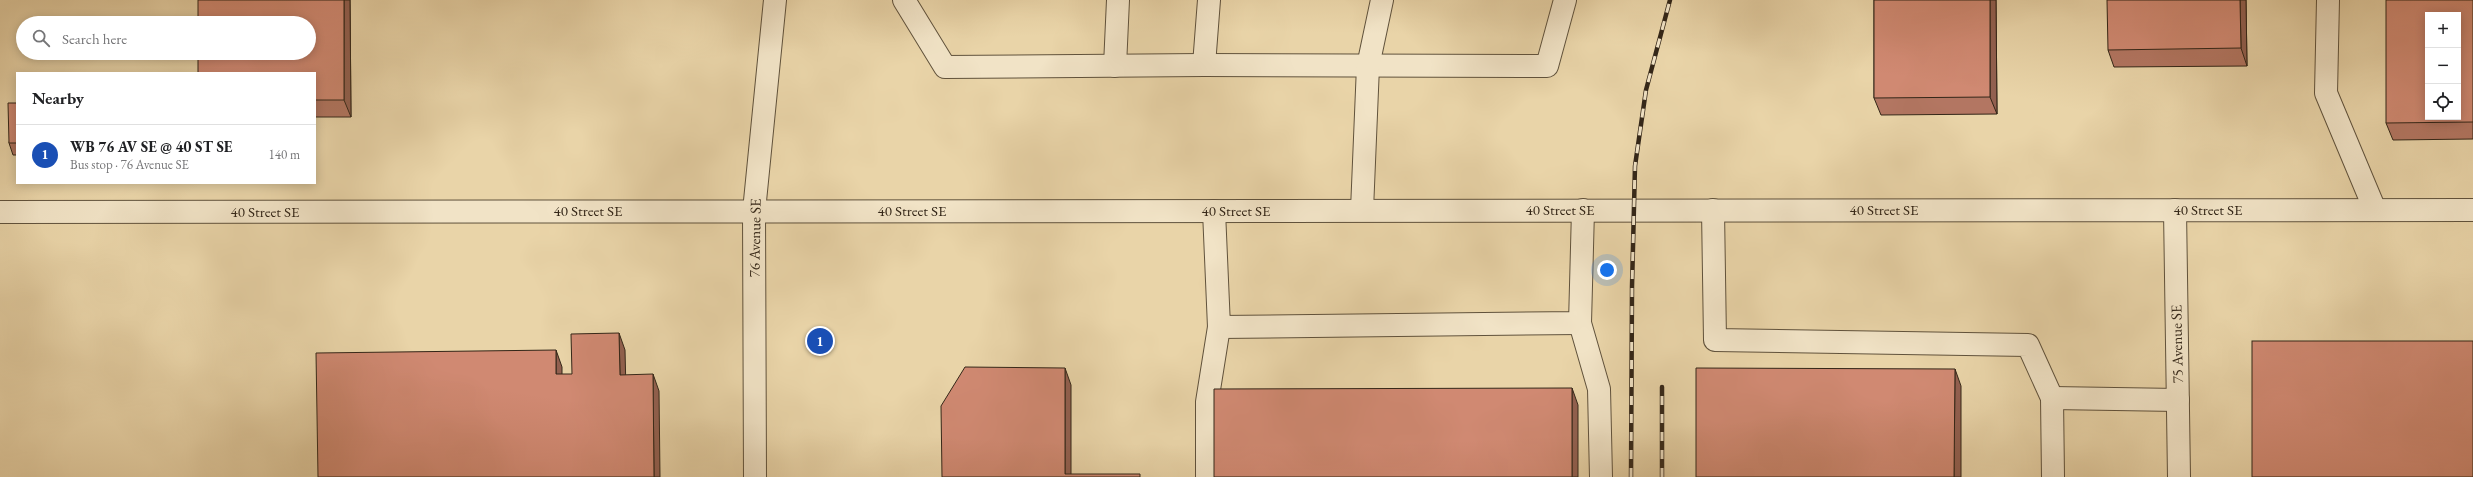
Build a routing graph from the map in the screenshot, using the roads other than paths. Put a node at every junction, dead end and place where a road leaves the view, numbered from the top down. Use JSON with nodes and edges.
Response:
{"nodes":[{"id":1,"x":775,"y":0,"type":"edge"},
{"id":2,"x":904,"y":0,"type":"edge"},
{"id":3,"x":1118,"y":0,"type":"edge"},
{"id":4,"x":1210,"y":0,"type":"edge"},
{"id":5,"x":1382,"y":0,"type":"edge"},
{"id":6,"x":1565,"y":0,"type":"edge"},
{"id":7,"x":2328,"y":0,"type":"edge"},
{"id":8,"x":1204,"y":65,"type":"junction"},
{"id":9,"x":1115,"y":66,"type":"junction"},
{"id":10,"x":1368,"y":66,"type":"junction"},
{"id":11,"x":1362,"y":210,"type":"junction"},
{"id":12,"x":1583,"y":210,"type":"junction"},
{"id":13,"x":1714,"y":210,"type":"junction"},
{"id":14,"x":2175,"y":210,"type":"junction"},
{"id":15,"x":2375,"y":210,"type":"junction"},
{"id":16,"x":2473,"y":210,"type":"edge"},
{"id":17,"x":754,"y":211,"type":"junction"},
{"id":18,"x":1214,"y":211,"type":"junction"},
{"id":19,"x":0,"y":212,"type":"edge"},
{"id":20,"x":1580,"y":323,"type":"junction"},
{"id":21,"x":1219,"y":327,"type":"junction"},
{"id":22,"x":2052,"y":398,"type":"junction"},
{"id":23,"x":2178,"y":400,"type":"junction"},
{"id":24,"x":755,"y":477,"type":"edge"},
{"id":25,"x":1207,"y":477,"type":"edge"},
{"id":26,"x":1601,"y":477,"type":"edge"},
{"id":27,"x":2053,"y":477,"type":"edge"},
{"id":28,"x":2179,"y":477,"type":"edge"}],
"edges":[{"from":1,"to":17,"type":"street","name":"76 Avenue SE"},
{"from":2,"to":9,"type":"street"},
{"from":3,"to":9,"type":"street"},
{"from":4,"to":8,"type":"street"},
{"from":5,"to":10,"type":"street"},
{"from":6,"to":10,"type":"street"},
{"from":7,"to":15,"type":"street"},
{"from":8,"to":9,"type":"street"},
{"from":8,"to":10,"type":"street"},
{"from":10,"to":11,"type":"street"},
{"from":11,"to":12,"type":"street","name":"40 Street SE"},
{"from":11,"to":18,"type":"street","name":"40 Street SE"},
{"from":12,"to":13,"type":"street","name":"40 Street SE"},
{"from":12,"to":20,"type":"street"},
{"from":13,"to":14,"type":"street","name":"40 Street SE"},
{"from":13,"to":22,"type":"street"},
{"from":14,"to":15,"type":"street","name":"40 Street SE"},
{"from":14,"to":23,"type":"street","name":"75 Avenue SE"},
{"from":15,"to":16,"type":"street","name":"40 Street SE"},
{"from":17,"to":18,"type":"street","name":"40 Street SE"},
{"from":17,"to":19,"type":"street","name":"40 Street SE"},
{"from":17,"to":24,"type":"street","name":"76 Avenue SE"},
{"from":18,"to":21,"type":"street"},
{"from":20,"to":21,"type":"street"},
{"from":20,"to":26,"type":"street"},
{"from":21,"to":25,"type":"street"},
{"from":22,"to":23,"type":"street"},
{"from":22,"to":27,"type":"street"},
{"from":23,"to":28,"type":"street","name":"75 Avenue SE"}]}
